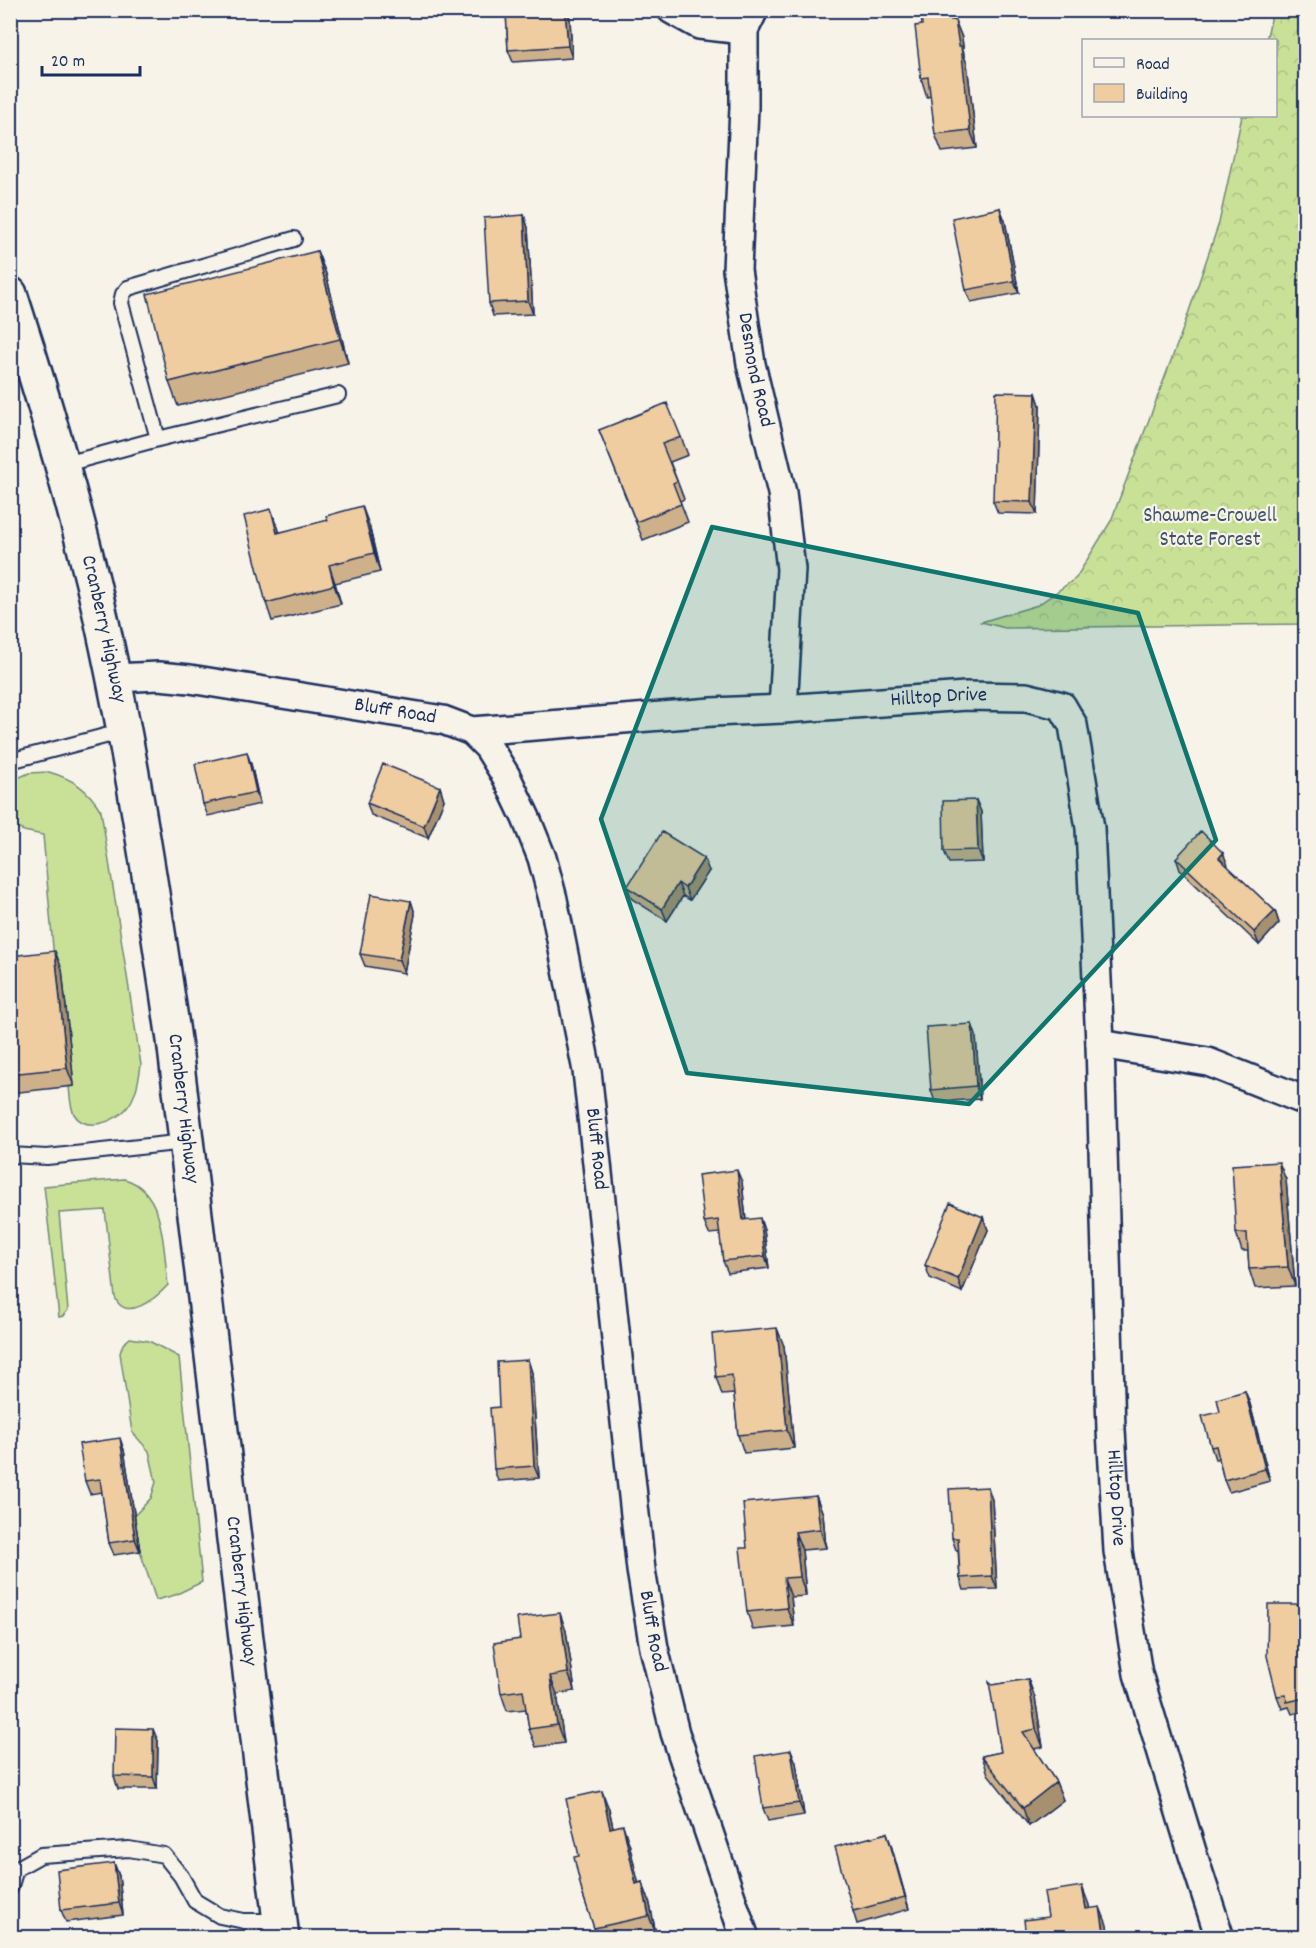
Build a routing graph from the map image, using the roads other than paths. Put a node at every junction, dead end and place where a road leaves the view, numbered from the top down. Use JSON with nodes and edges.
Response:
{"nodes":[{"id":1,"x":672,"y":10,"type":"edge"},
{"id":2,"x":749,"y":20,"type":"edge"},
{"id":3,"x":294,"y":239,"type":"dead end"},
{"id":4,"x":10,"y":294,"type":"edge"},
{"id":5,"x":338,"y":395,"type":"dead end"},
{"id":6,"x":158,"y":439,"type":"junction"},
{"id":7,"x":62,"y":465,"type":"junction"},
{"id":8,"x":113,"y":678,"type":"junction"},
{"id":9,"x":783,"y":709,"type":"junction"},
{"id":10,"x":124,"y":731,"type":"junction"},
{"id":11,"x":472,"y":731,"type":"junction"},
{"id":12,"x":10,"y":761,"type":"edge"},
{"id":13,"x":1100,"y":1044,"type":"junction"},
{"id":14,"x":1305,"y":1101,"type":"edge"},
{"id":15,"x":186,"y":1142,"type":"junction"},
{"id":16,"x":10,"y":1155,"type":"edge"},
{"id":17,"x":10,"y":1889,"type":"edge"},
{"id":18,"x":281,"y":1929,"type":"edge"},
{"id":19,"x":745,"y":1938,"type":"edge"},
{"id":20,"x":1220,"y":1938,"type":"edge"}],
"edges":[{"from":1,"to":2,"type":"street","name":"Desmond Road"},
{"from":2,"to":9,"type":"street","name":"Desmond Road"},
{"from":3,"to":6,"type":"lane"},
{"from":4,"to":7,"type":"main road","name":"Cranberry Highway"},
{"from":5,"to":6,"type":"lane"},
{"from":6,"to":7,"type":"lane"},
{"from":7,"to":8,"type":"main road","name":"Cranberry Highway"},
{"from":8,"to":10,"type":"main road","name":"Cranberry Highway"},
{"from":8,"to":11,"type":"street","name":"Bluff Road"},
{"from":9,"to":11,"type":"street","name":"Hilltop Drive"},
{"from":9,"to":13,"type":"street","name":"Hilltop Drive"},
{"from":10,"to":12,"type":"lane"},
{"from":10,"to":15,"type":"main road","name":"Cranberry Highway"},
{"from":11,"to":19,"type":"street","name":"Bluff Road"},
{"from":13,"to":14,"type":"street"},
{"from":13,"to":20,"type":"street","name":"Hilltop Drive"},
{"from":15,"to":16,"type":"lane"},
{"from":15,"to":18,"type":"main road","name":"Cranberry Highway"},
{"from":17,"to":18,"type":"lane"}]}
